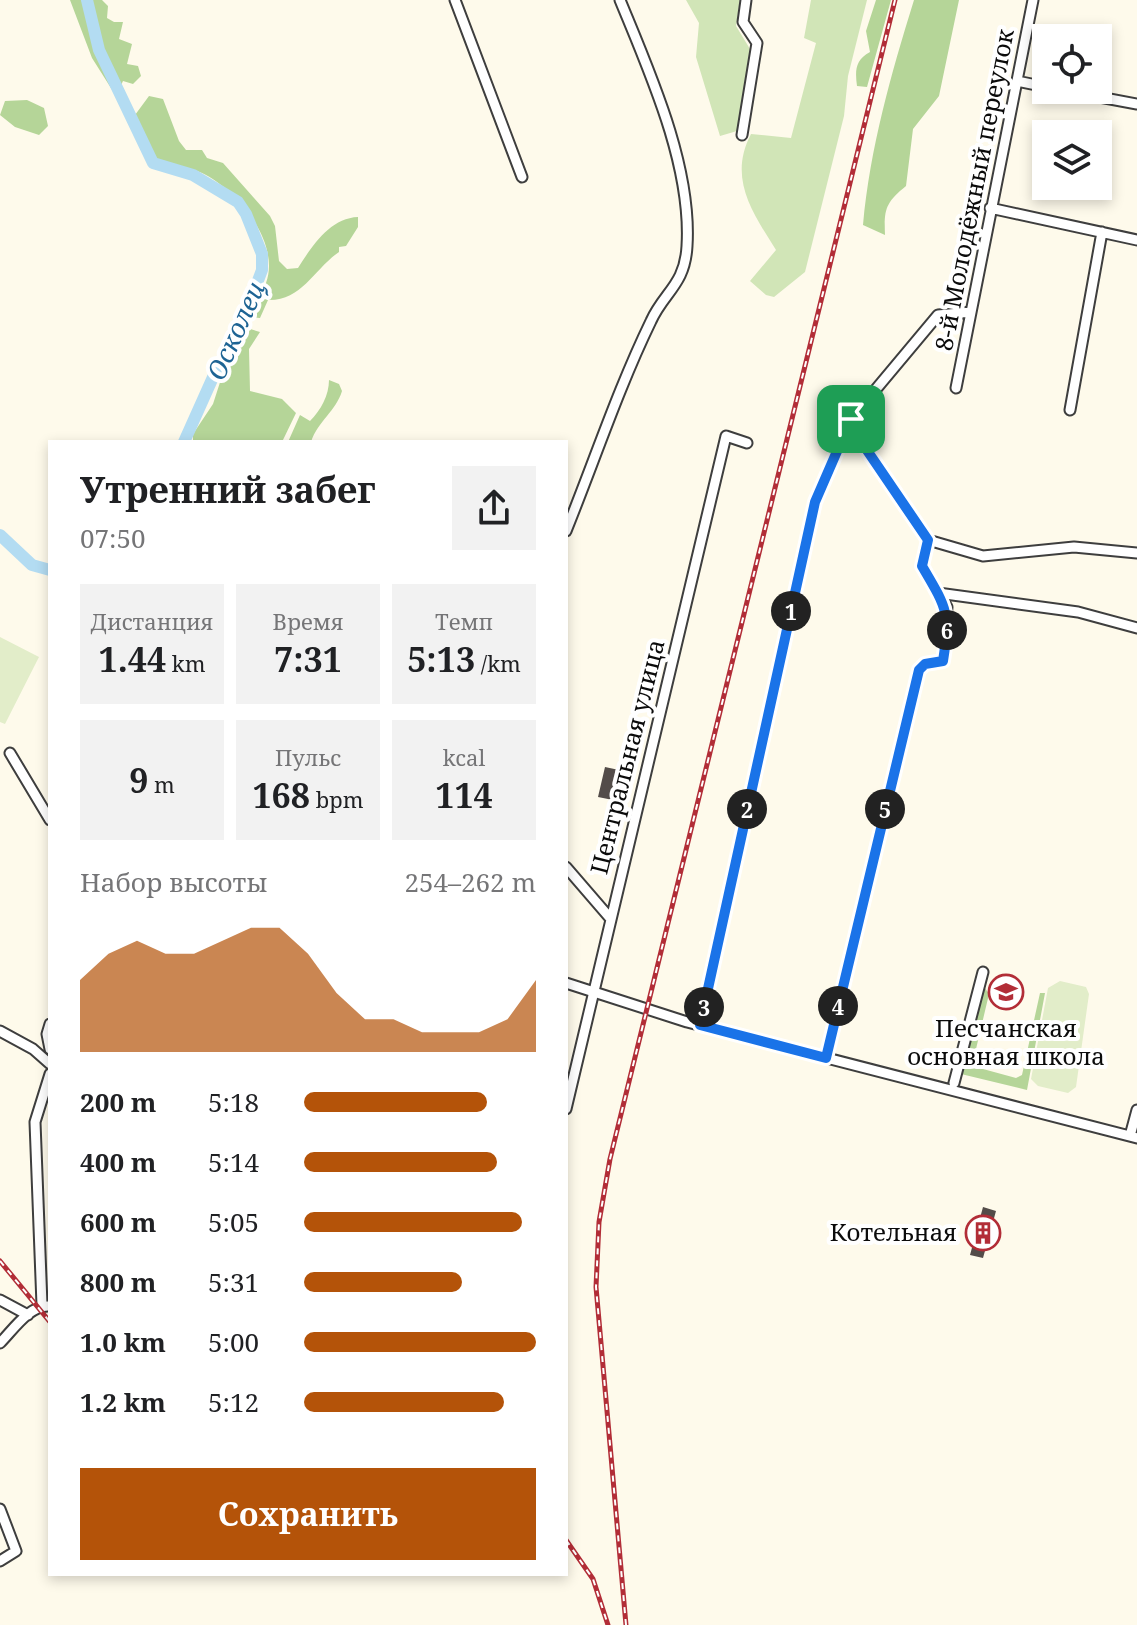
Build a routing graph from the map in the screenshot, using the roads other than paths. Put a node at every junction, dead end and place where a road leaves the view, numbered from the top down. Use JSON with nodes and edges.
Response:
{"nodes":[{"id":1,"x":455,"y":0,"type":"edge"},
{"id":2,"x":620,"y":0,"type":"edge"},
{"id":3,"x":746,"y":0,"type":"edge"},
{"id":4,"x":1033,"y":0,"type":"edge"},
{"id":5,"x":1017,"y":81,"type":"junction"},
{"id":6,"x":1032,"y":84,"type":"edge"},
{"id":7,"x":1112,"y":99,"type":"edge"},
{"id":8,"x":1137,"y":104,"type":"edge"},
{"id":9,"x":742,"y":135,"type":"dead end"},
{"id":10,"x":522,"y":177,"type":"dead end"},
{"id":11,"x":990,"y":208,"type":"junction"},
{"id":12,"x":1102,"y":232,"type":"junction"},
{"id":13,"x":1137,"y":240,"type":"edge"},
{"id":14,"x":971,"y":312,"type":"junction"},
{"id":15,"x":956,"y":388,"type":"dead end"},
{"id":16,"x":1070,"y":410,"type":"dead end"},
{"id":17,"x":851,"y":419,"type":"junction"},
{"id":18,"x":844,"y":436,"type":"junction"},
{"id":19,"x":860,"y":440,"type":"junction"},
{"id":20,"x":747,"y":443,"type":"dead end"},
{"id":21,"x":568,"y":526,"type":"edge"},
{"id":22,"x":928,"y":540,"type":"junction"},
{"id":23,"x":1137,"y":553,"type":"edge"},
{"id":24,"x":938,"y":593,"type":"junction"},
{"id":25,"x":1137,"y":628,"type":"edge"},
{"id":26,"x":10,"y":753,"type":"dead end"},
{"id":27,"x":48,"y":817,"type":"edge"},
{"id":28,"x":568,"y":869,"type":"edge"},
{"id":29,"x":610,"y":918,"type":"junction"},
{"id":30,"x":983,"y":972,"type":"dead end"},
{"id":31,"x":568,"y":984,"type":"edge"},
{"id":32,"x":592,"y":991,"type":"junction"},
{"id":33,"x":700,"y":1025,"type":"junction"},
{"id":34,"x":0,"y":1031,"type":"edge"},
{"id":35,"x":826,"y":1058,"type":"junction"},
{"id":36,"x":48,"y":1062,"type":"edge"},
{"id":37,"x":48,"y":1080,"type":"edge"},
{"id":38,"x":954,"y":1083,"type":"dead end"},
{"id":39,"x":568,"y":1100,"type":"edge"},
{"id":40,"x":1137,"y":1110,"type":"edge"},
{"id":41,"x":1134,"y":1137,"type":"edge"},
{"id":42,"x":0,"y":1300,"type":"edge"},
{"id":43,"x":46,"y":1306,"type":"edge"},
{"id":44,"x":28,"y":1315,"type":"junction"},
{"id":45,"x":0,"y":1343,"type":"edge"},
{"id":46,"x":0,"y":1509,"type":"edge"},
{"id":47,"x":0,"y":1561,"type":"edge"}],
"edges":[{"from":1,"to":10,"type":"street"},
{"from":2,"to":21,"type":"street"},
{"from":3,"to":9,"type":"street"},
{"from":4,"to":5,"type":"street","name":"8-й Молодёжный переулок"},
{"from":5,"to":6,"type":"street"},
{"from":5,"to":11,"type":"street","name":"8-й Молодёжный переулок"},
{"from":7,"to":8,"type":"street"},
{"from":11,"to":12,"type":"street"},
{"from":11,"to":14,"type":"street","name":"8-й Молодёжный переулок"},
{"from":12,"to":13,"type":"street"},
{"from":12,"to":16,"type":"street"},
{"from":14,"to":15,"type":"street","name":"8-й Молодёжный переулок"},
{"from":14,"to":17,"type":"street"},
{"from":17,"to":18,"type":"street"},
{"from":17,"to":19,"type":"street"},
{"from":18,"to":19,"type":"street"},
{"from":18,"to":33,"type":"street"},
{"from":19,"to":22,"type":"street"},
{"from":20,"to":29,"type":"street","name":"Центральная улица"},
{"from":22,"to":23,"type":"street"},
{"from":22,"to":24,"type":"street"},
{"from":24,"to":25,"type":"street"},
{"from":24,"to":35,"type":"street"},
{"from":26,"to":27,"type":"street"},
{"from":28,"to":29,"type":"street"},
{"from":29,"to":32,"type":"street","name":"Центральная улица"},
{"from":30,"to":38,"type":"street"},
{"from":31,"to":32,"type":"street"},
{"from":32,"to":33,"type":"street"},
{"from":32,"to":39,"type":"street","name":"Центральная улица"},
{"from":33,"to":35,"type":"street"},
{"from":34,"to":36,"type":"street"},
{"from":35,"to":41,"type":"street"},
{"from":37,"to":43,"type":"street"},
{"from":40,"to":41,"type":"street"},
{"from":42,"to":44,"type":"street"},
{"from":43,"to":44,"type":"street"},
{"from":44,"to":45,"type":"street"},
{"from":46,"to":47,"type":"street"}]}
